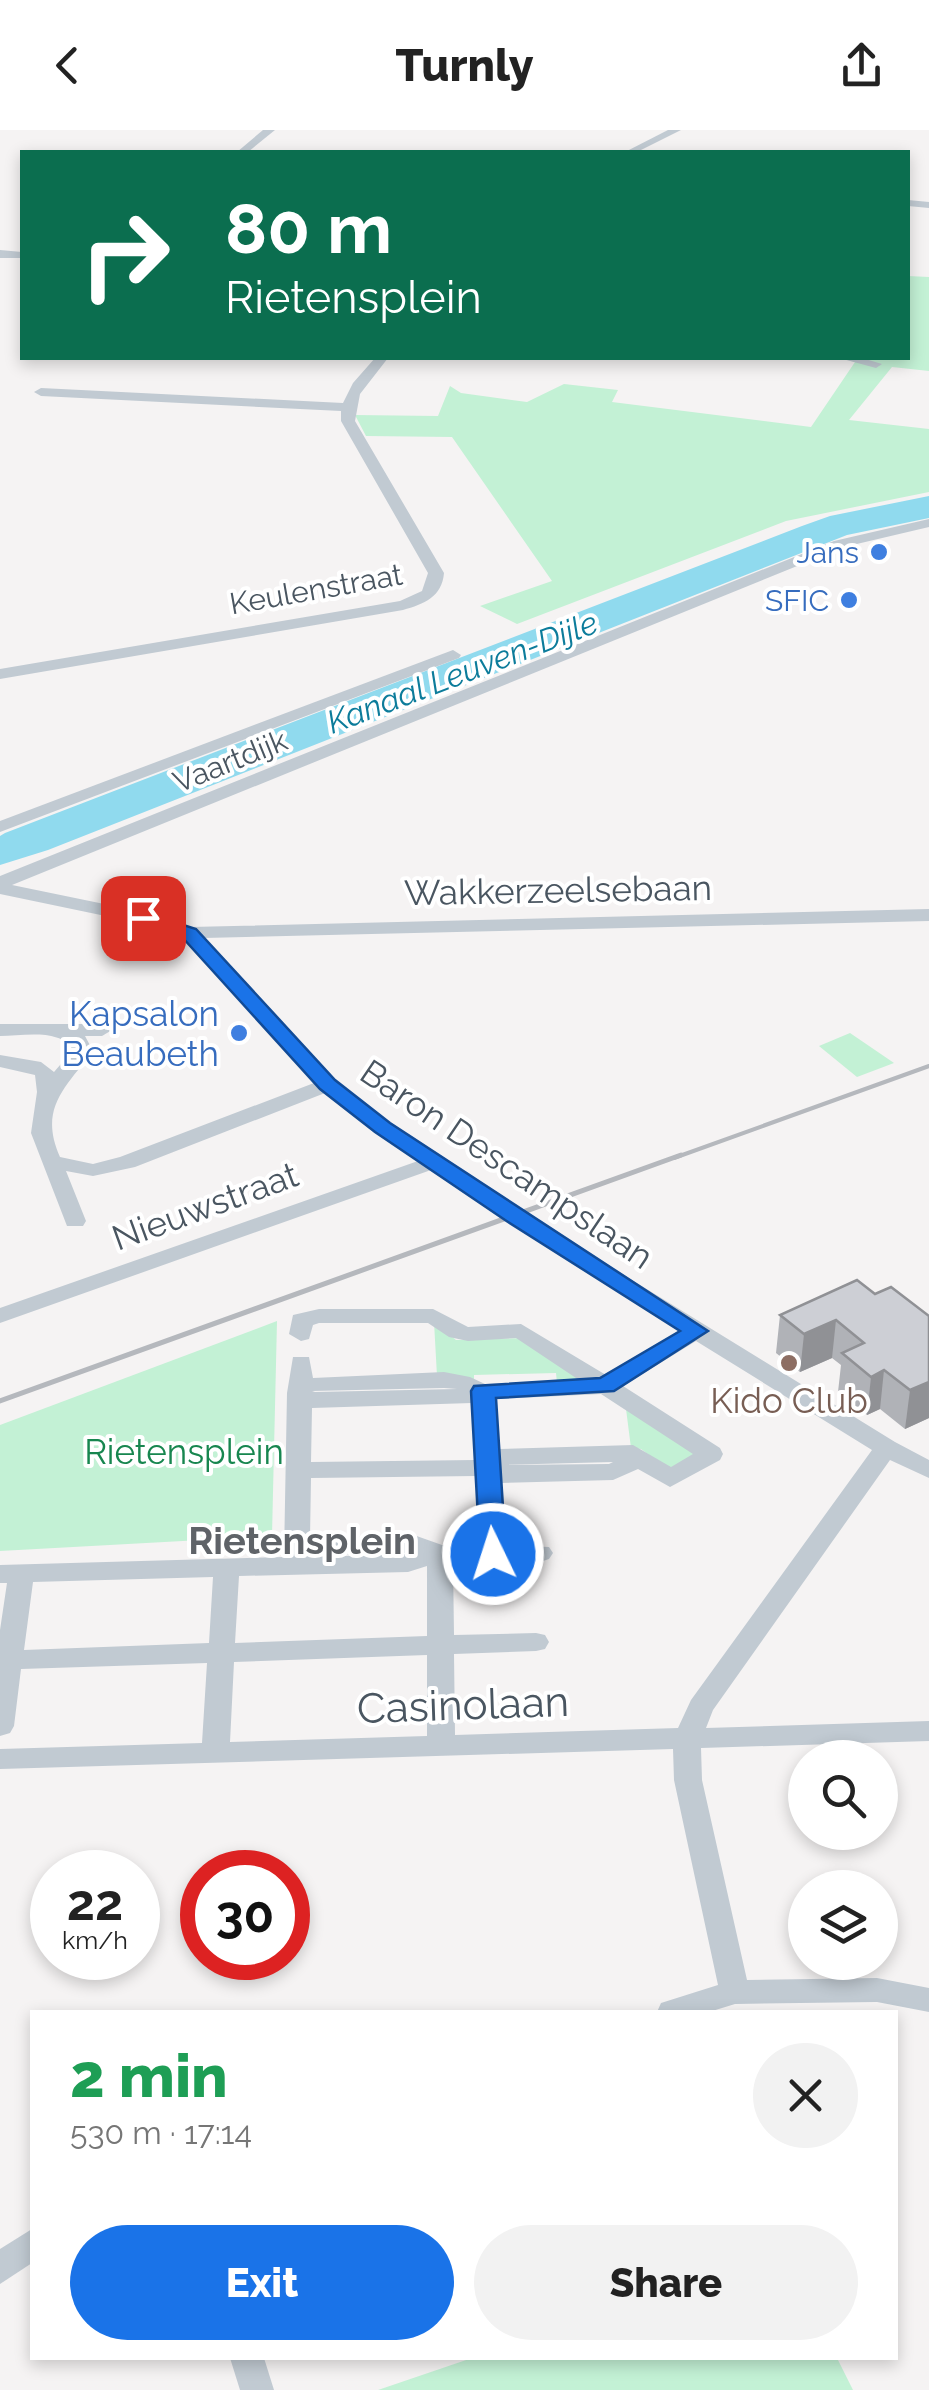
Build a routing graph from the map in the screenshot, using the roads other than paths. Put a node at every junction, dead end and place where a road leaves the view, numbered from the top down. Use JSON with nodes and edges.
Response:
{"nodes":[{"id":1,"x":270,"y":130,"type":"edge"},
{"id":2,"x":676,"y":130,"type":"edge"},
{"id":3,"x":245,"y":150,"type":"edge"},
{"id":4,"x":634,"y":150,"type":"edge"},
{"id":5,"x":380,"y":360,"type":"edge"},
{"id":6,"x":855,"y":360,"type":"edge"},
{"id":7,"x":876,"y":364,"type":"dead end"},
{"id":8,"x":41,"y":392,"type":"dead end"},
{"id":9,"x":347,"y":407,"type":"junction"},
{"id":10,"x":929,"y":523,"type":"edge"},
{"id":11,"x":453,"y":655,"type":"dead end"},
{"id":12,"x":0,"y":674,"type":"edge"},
{"id":13,"x":0,"y":827,"type":"edge"},
{"id":14,"x":0,"y":886,"type":"edge"},
{"id":15,"x":929,"y":915,"type":"edge"},
{"id":16,"x":189,"y":933,"type":"junction"},
{"id":17,"x":0,"y":1030,"type":"edge"},
{"id":18,"x":62,"y":1030,"type":"junction"},
{"id":19,"x":102,"y":1030,"type":"dead end"},
{"id":20,"x":0,"y":1062,"type":"edge"},
{"id":21,"x":328,"y":1084,"type":"junction"},
{"id":22,"x":48,"y":1092,"type":"junction"},
{"id":23,"x":52,"y":1162,"type":"junction"},
{"id":24,"x":434,"y":1162,"type":"junction"},
{"id":25,"x":75,"y":1221,"type":"dead end"},
{"id":26,"x":0,"y":1316,"type":"edge"},
{"id":27,"x":696,"y":1331,"type":"junction"},
{"id":28,"x":301,"y":1334,"type":"dead end"},
{"id":29,"x":301,"y":1362,"type":"dead end"},
{"id":30,"x":605,"y":1386,"type":"junction"},
{"id":31,"x":480,"y":1392,"type":"junction"},
{"id":32,"x":299,"y":1393,"type":"junction"},
{"id":33,"x":886,"y":1448,"type":"junction"},
{"id":34,"x":487,"y":1466,"type":"junction"},
{"id":35,"x":299,"y":1470,"type":"junction"},
{"id":36,"x":929,"y":1470,"type":"edge"},
{"id":37,"x":440,"y":1554,"type":"junction"},
{"id":38,"x":493,"y":1554,"type":"junction"},
{"id":39,"x":540,"y":1554,"type":"dead end"},
{"id":40,"x":298,"y":1556,"type":"junction"},
{"id":41,"x":227,"y":1568,"type":"junction"},
{"id":42,"x":10,"y":1573,"type":"edge"},
{"id":43,"x":536,"y":1642,"type":"dead end"},
{"id":44,"x":438,"y":1646,"type":"junction"},
{"id":45,"x":222,"y":1653,"type":"junction"},
{"id":46,"x":4,"y":1660,"type":"edge"},
{"id":47,"x":0,"y":1726,"type":"edge"},
{"id":48,"x":929,"y":1731,"type":"edge"},
{"id":49,"x":687,"y":1740,"type":"junction"},
{"id":50,"x":441,"y":1746,"type":"junction"},
{"id":51,"x":215,"y":1753,"type":"junction"},
{"id":52,"x":0,"y":1758,"type":"edge"},
{"id":53,"x":736,"y":1992,"type":"junction"},
{"id":54,"x":929,"y":2000,"type":"edge"},
{"id":55,"x":678,"y":2010,"type":"edge"},
{"id":56,"x":30,"y":2246,"type":"edge"},
{"id":57,"x":0,"y":2270,"type":"edge"},
{"id":58,"x":248,"y":2360,"type":"edge"},
{"id":59,"x":258,"y":2390,"type":"edge"}],
"edges":[{"from":1,"to":3,"type":"street"},
{"from":2,"to":4,"type":"street"},
{"from":5,"to":9,"type":"street"},
{"from":6,"to":7,"type":"street"},
{"from":8,"to":9,"type":"street"},
{"from":9,"to":12,"type":"street","name":"Keulenstraat"},
{"from":10,"to":14,"type":"street","name":"Vaartdijk"},
{"from":11,"to":13,"type":"street","name":"Vaartdijk"},
{"from":14,"to":16,"type":"street","name":"Baron Descampslaan"},
{"from":15,"to":16,"type":"street","name":"Wakkerzeelsebaan"},
{"from":16,"to":21,"type":"street","name":"Baron Descampslaan"},
{"from":17,"to":18,"type":"street"},
{"from":18,"to":19,"type":"street"},
{"from":18,"to":22,"type":"street"},
{"from":20,"to":22,"type":"street"},
{"from":21,"to":23,"type":"street"},
{"from":21,"to":24,"type":"street","name":"Baron Descampslaan"},
{"from":22,"to":23,"type":"street"},
{"from":23,"to":25,"type":"street"},
{"from":24,"to":26,"type":"street","name":"Nieuwstraat"},
{"from":24,"to":27,"type":"street","name":"Baron Descampslaan"},
{"from":27,"to":30,"type":"street"},
{"from":27,"to":33,"type":"street","name":"Baron Descampslaan"},
{"from":28,"to":30,"type":"street"},
{"from":29,"to":32,"type":"street"},
{"from":30,"to":31,"type":"street"},
{"from":30,"to":34,"type":"street"},
{"from":31,"to":32,"type":"street"},
{"from":31,"to":34,"type":"street"},
{"from":32,"to":35,"type":"street"},
{"from":33,"to":36,"type":"street","name":"Baron Descampslaan"},
{"from":33,"to":49,"type":"street"},
{"from":34,"to":35,"type":"street"},
{"from":34,"to":38,"type":"street"},
{"from":35,"to":40,"type":"street"},
{"from":37,"to":38,"type":"street"},
{"from":37,"to":40,"type":"street"},
{"from":37,"to":44,"type":"street"},
{"from":38,"to":39,"type":"street"},
{"from":40,"to":41,"type":"street"},
{"from":41,"to":42,"type":"street"},
{"from":41,"to":45,"type":"street"},
{"from":42,"to":46,"type":"street"},
{"from":43,"to":44,"type":"street"},
{"from":44,"to":45,"type":"street"},
{"from":44,"to":50,"type":"street"},
{"from":45,"to":46,"type":"street"},
{"from":45,"to":51,"type":"street"},
{"from":46,"to":47,"type":"street"},
{"from":48,"to":49,"type":"street","name":"Casinolaan"},
{"from":49,"to":50,"type":"street","name":"Casinolaan"},
{"from":49,"to":53,"type":"street"},
{"from":50,"to":51,"type":"street","name":"Casinolaan"},
{"from":51,"to":52,"type":"street","name":"Casinolaan"},
{"from":53,"to":54,"type":"street"},
{"from":53,"to":55,"type":"street"},
{"from":56,"to":57,"type":"street"},
{"from":58,"to":59,"type":"street"}]}
